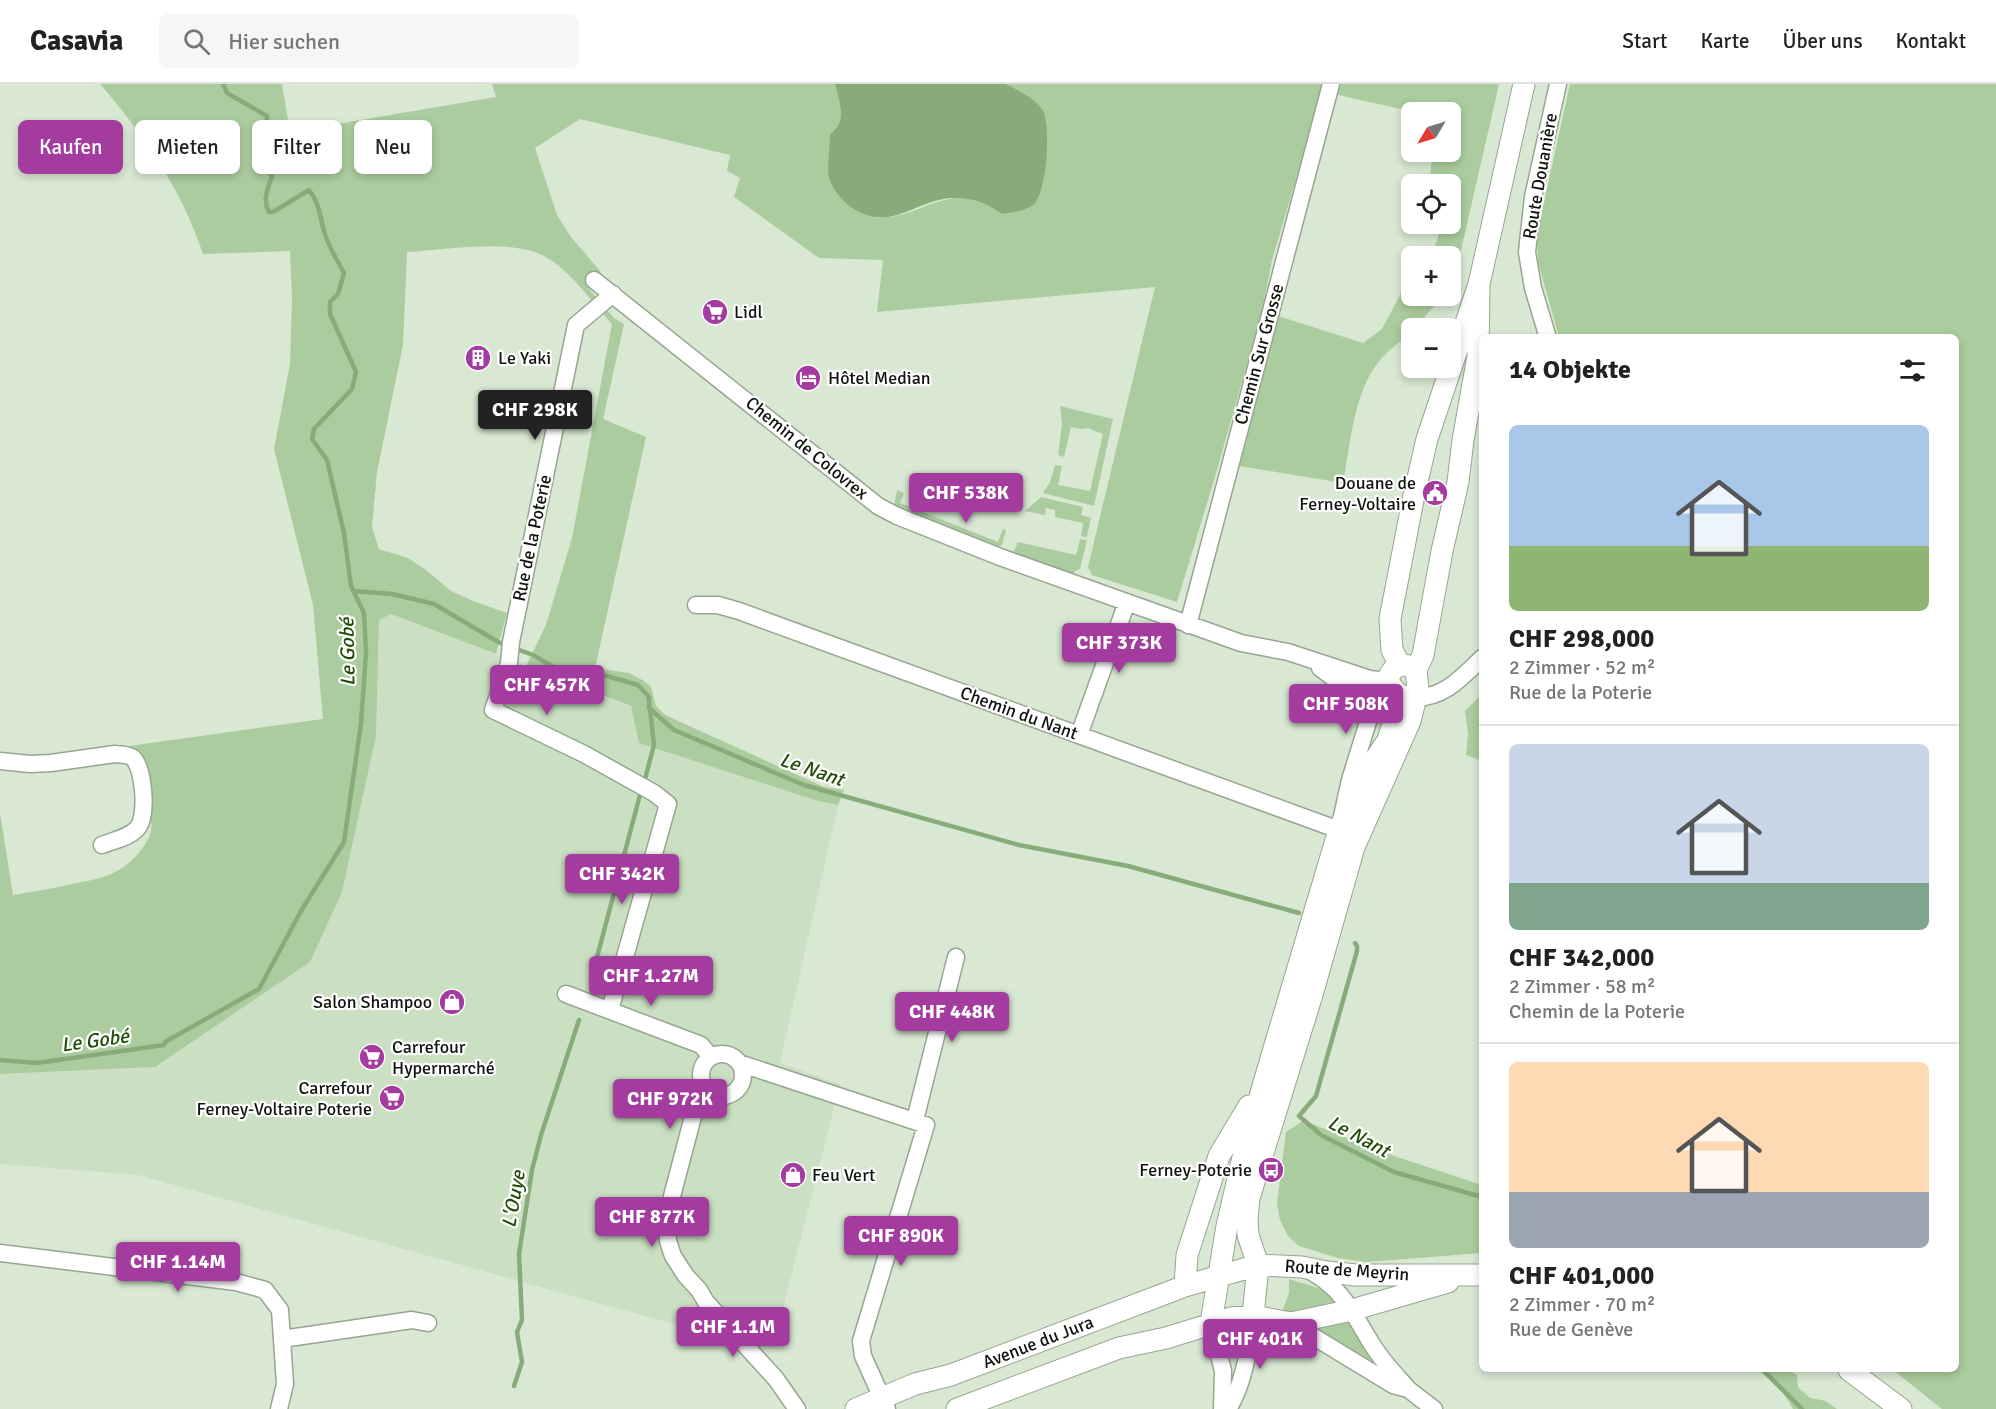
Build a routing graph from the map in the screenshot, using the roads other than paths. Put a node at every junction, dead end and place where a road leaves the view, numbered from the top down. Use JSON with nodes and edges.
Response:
{"nodes":[{"id":1,"x":1331,"y":84,"type":"edge"},
{"id":2,"x":1524,"y":84,"type":"edge"},
{"id":3,"x":1558,"y":84,"type":"edge"},
{"id":4,"x":594,"y":280,"type":"dead end"},
{"id":5,"x":1479,"y":284,"type":"junction"},
{"id":6,"x":613,"y":294,"type":"junction"},
{"id":7,"x":1547,"y":334,"type":"edge"},
{"id":8,"x":1127,"y":602,"type":"junction"},
{"id":9,"x":696,"y":605,"type":"dead end"},
{"id":10,"x":1188,"y":625,"type":"junction"},
{"id":11,"x":1310,"y":659,"type":"junction"},
{"id":12,"x":1479,"y":661,"type":"edge"},
{"id":13,"x":1403,"y":681,"type":"junction"},
{"id":14,"x":1079,"y":735,"type":"junction"},
{"id":15,"x":0,"y":761,"type":"edge"},
{"id":16,"x":1339,"y":830,"type":"junction"},
{"id":17,"x":102,"y":845,"type":"dead end"},
{"id":18,"x":956,"y":957,"type":"dead end"},
{"id":19,"x":566,"y":994,"type":"dead end"},
{"id":20,"x":610,"y":1010,"type":"junction"},
{"id":21,"x":711,"y":1057,"type":"junction"},
{"id":22,"x":739,"y":1063,"type":"junction"},
{"id":23,"x":1265,"y":1079,"type":"junction"},
{"id":24,"x":708,"y":1090,"type":"junction"},
{"id":25,"x":920,"y":1123,"type":"junction"},
{"id":26,"x":0,"y":1253,"type":"edge"},
{"id":27,"x":1258,"y":1265,"type":"junction"},
{"id":28,"x":1302,"y":1267,"type":"junction"},
{"id":29,"x":1220,"y":1274,"type":"junction"},
{"id":30,"x":1477,"y":1276,"type":"edge"},
{"id":31,"x":1185,"y":1286,"type":"junction"},
{"id":32,"x":1352,"y":1310,"type":"junction"},
{"id":33,"x":1253,"y":1316,"type":"junction"},
{"id":34,"x":428,"y":1323,"type":"dead end"},
{"id":35,"x":1211,"y":1323,"type":"junction"},
{"id":36,"x":1291,"y":1323,"type":"junction"},
{"id":37,"x":282,"y":1339,"type":"junction"},
{"id":38,"x":1852,"y":1372,"type":"edge"},
{"id":39,"x":1408,"y":1389,"type":"junction"},
{"id":40,"x":885,"y":1403,"type":"edge"},
{"id":41,"x":279,"y":1409,"type":"edge"},
{"id":42,"x":797,"y":1409,"type":"edge"},
{"id":43,"x":856,"y":1409,"type":"edge"},
{"id":44,"x":957,"y":1409,"type":"edge"},
{"id":45,"x":1222,"y":1409,"type":"edge"},
{"id":46,"x":1228,"y":1409,"type":"edge"},
{"id":47,"x":1434,"y":1409,"type":"edge"},
{"id":48,"x":1901,"y":1409,"type":"edge"}],
"edges":[{"from":1,"to":10,"type":"street","name":"Chemin Sur Grosse"},
{"from":2,"to":5,"type":"main road"},
{"from":3,"to":7,"type":"street","name":"Route Douanière"},
{"from":4,"to":6,"type":"street","name":"Chemin de Colovrex"},
{"from":5,"to":13,"type":"main road"},
{"from":5,"to":13,"type":"main road"},
{"from":6,"to":8,"type":"street","name":"Chemin de Colovrex"},
{"from":6,"to":20,"type":"street","name":"Rue de la Poterie"},
{"from":8,"to":10,"type":"street","name":"Chemin de Colovrex"},
{"from":8,"to":14,"type":"street"},
{"from":9,"to":14,"type":"street","name":"Chemin du Nant"},
{"from":10,"to":11,"type":"street","name":"Chemin de Colovrex"},
{"from":11,"to":13,"type":"street","name":"Chemin de Colovrex"},
{"from":11,"to":16,"type":"street"},
{"from":12,"to":13,"type":"street"},
{"from":13,"to":16,"type":"main road"},
{"from":13,"to":27,"type":"main road"},
{"from":14,"to":16,"type":"street","name":"Chemin du Nant"},
{"from":15,"to":17,"type":"street"},
{"from":16,"to":23,"type":"main road"},
{"from":18,"to":25,"type":"street"},
{"from":19,"to":20,"type":"street"},
{"from":20,"to":21,"type":"street"},
{"from":21,"to":22,"type":"street"},
{"from":21,"to":24,"type":"street"},
{"from":22,"to":24,"type":"street"},
{"from":22,"to":25,"type":"street"},
{"from":23,"to":29,"type":"main road"},
{"from":23,"to":31,"type":"main road"},
{"from":24,"to":42,"type":"street"},
{"from":25,"to":40,"type":"street"},
{"from":26,"to":37,"type":"street"},
{"from":27,"to":28,"type":"main road","name":"Route de Meyrin"},
{"from":27,"to":29,"type":"main road","name":"Route de Meyrin"},
{"from":27,"to":33,"type":"main road"},
{"from":28,"to":30,"type":"main road","name":"Route de Meyrin"},
{"from":28,"to":32,"type":"street"},
{"from":29,"to":31,"type":"main road","name":"Avenue du Jura"},
{"from":29,"to":35,"type":"main road"},
{"from":30,"to":32,"type":"main road","name":"Route de Meyrin"},
{"from":31,"to":40,"type":"main road","name":"Avenue du Jura"},
{"from":32,"to":36,"type":"main road","name":"Route de Meyrin"},
{"from":32,"to":39,"type":"street"},
{"from":33,"to":35,"type":"main road","name":"Avenue du Jura"},
{"from":33,"to":36,"type":"main road","name":"Route de Meyrin"},
{"from":33,"to":46,"type":"street"},
{"from":34,"to":37,"type":"street"},
{"from":35,"to":44,"type":"main road","name":"Avenue du Jura"},
{"from":35,"to":45,"type":"street"},
{"from":36,"to":39,"type":"street"},
{"from":37,"to":41,"type":"street"},
{"from":38,"to":48,"type":"main road"},
{"from":39,"to":47,"type":"street"},
{"from":40,"to":43,"type":"main road","name":"Avenue du Jura"}]}
